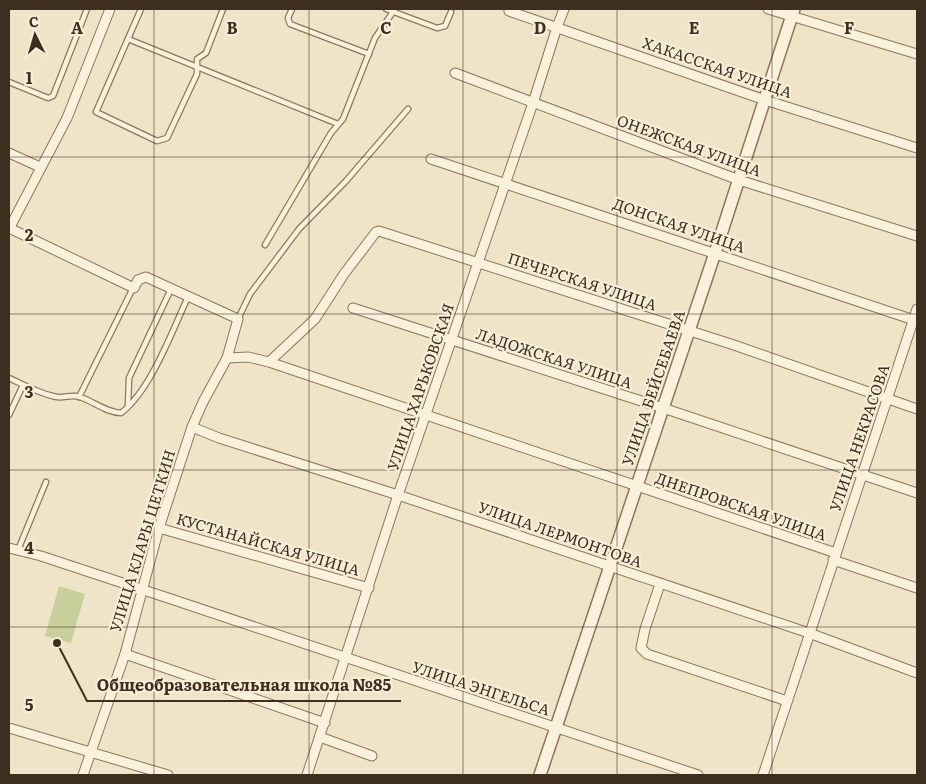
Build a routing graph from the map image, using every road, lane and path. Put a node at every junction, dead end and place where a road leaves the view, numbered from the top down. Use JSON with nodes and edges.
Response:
{"nodes":[{"id":1,"x":87,"y":9,"type":"edge"},
{"id":2,"x":110,"y":9,"type":"edge"},
{"id":3,"x":141,"y":9,"type":"edge"},
{"id":4,"x":223,"y":9,"type":"edge"},
{"id":5,"x":292,"y":9,"type":"edge"},
{"id":6,"x":386,"y":9,"type":"edge"},
{"id":7,"x":564,"y":9,"type":"edge"},
{"id":8,"x":768,"y":9,"type":"edge"},
{"id":9,"x":394,"y":10,"type":"edge"},
{"id":10,"x":509,"y":11,"type":"dead end"},
{"id":11,"x":451,"y":12,"type":"dead end"},
{"id":12,"x":793,"y":12,"type":"edge"},
{"id":13,"x":557,"y":27,"type":"junction"},
{"id":14,"x":128,"y":39,"type":"junction"},
{"id":15,"x":369,"y":54,"type":"junction"},
{"id":16,"x":917,"y":54,"type":"edge"},
{"id":17,"x":197,"y":67,"type":"junction"},
{"id":18,"x":455,"y":73,"type":"dead end"},
{"id":19,"x":9,"y":82,"type":"edge"},
{"id":20,"x":765,"y":100,"type":"junction"},
{"id":21,"x":533,"y":103,"type":"junction"},
{"id":22,"x":408,"y":110,"type":"dead end"},
{"id":23,"x":338,"y":124,"type":"junction"},
{"id":24,"x":917,"y":148,"type":"edge"},
{"id":25,"x":9,"y":153,"type":"edge"},
{"id":26,"x":431,"y":159,"type":"dead end"},
{"id":27,"x":40,"y":166,"type":"junction"},
{"id":28,"x":739,"y":180,"type":"junction"},
{"id":29,"x":504,"y":182,"type":"junction"},
{"id":30,"x":11,"y":214,"type":"edge"},
{"id":31,"x":9,"y":229,"type":"edge"},
{"id":32,"x":917,"y":236,"type":"edge"},
{"id":33,"x":265,"y":245,"type":"dead end"},
{"id":34,"x":715,"y":253,"type":"junction"},
{"id":35,"x":477,"y":262,"type":"junction"},
{"id":36,"x":134,"y":288,"type":"junction"},
{"id":37,"x":171,"y":289,"type":"junction"},
{"id":38,"x":188,"y":297,"type":"junction"},
{"id":39,"x":353,"y":308,"type":"dead end"},
{"id":40,"x":917,"y":309,"type":"edge"},
{"id":41,"x":238,"y":319,"type":"junction"},
{"id":42,"x":916,"y":320,"type":"edge"},
{"id":43,"x":689,"y":331,"type":"junction"},
{"id":44,"x":452,"y":341,"type":"junction"},
{"id":45,"x":227,"y":358,"type":"junction"},
{"id":46,"x":269,"y":362,"type":"junction"},
{"id":47,"x":9,"y":378,"type":"edge"},
{"id":48,"x":23,"y":385,"type":"junction"},
{"id":49,"x":79,"y":397,"type":"junction"},
{"id":50,"x":888,"y":400,"type":"junction"},
{"id":51,"x":128,"y":408,"type":"junction"},
{"id":52,"x":663,"y":408,"type":"junction"},
{"id":53,"x":917,"y":409,"type":"edge"},
{"id":54,"x":9,"y":415,"type":"edge"},
{"id":55,"x":426,"y":416,"type":"junction"},
{"id":56,"x":192,"y":427,"type":"junction"},
{"id":57,"x":862,"y":475,"type":"junction"},
{"id":58,"x":46,"y":482,"type":"dead end"},
{"id":59,"x":637,"y":486,"type":"junction"},
{"id":60,"x":917,"y":493,"type":"edge"},
{"id":61,"x":398,"y":495,"type":"junction"},
{"id":62,"x":159,"y":528,"type":"junction"},
{"id":63,"x":13,"y":550,"type":"edge"},
{"id":64,"x":834,"y":557,"type":"junction"},
{"id":65,"x":610,"y":567,"type":"junction"},
{"id":66,"x":660,"y":584,"type":"junction"},
{"id":67,"x":369,"y":588,"type":"junction"},
{"id":68,"x":917,"y":588,"type":"edge"},
{"id":69,"x":141,"y":590,"type":"junction"},
{"id":70,"x":809,"y":633,"type":"junction"},
{"id":71,"x":125,"y":654,"type":"junction"},
{"id":72,"x":347,"y":659,"type":"junction"},
{"id":73,"x":917,"y":673,"type":"edge"},
{"id":74,"x":787,"y":701,"type":"junction"},
{"id":75,"x":325,"y":723,"type":"junction"},
{"id":76,"x":9,"y":728,"type":"edge"},
{"id":77,"x":556,"y":728,"type":"junction"},
{"id":78,"x":320,"y":737,"type":"junction"},
{"id":79,"x":90,"y":751,"type":"junction"},
{"id":80,"x":372,"y":756,"type":"dead end"},
{"id":81,"x":83,"y":775,"type":"edge"},
{"id":82,"x":168,"y":775,"type":"edge"},
{"id":83,"x":308,"y":775,"type":"edge"},
{"id":84,"x":540,"y":775,"type":"edge"},
{"id":85,"x":698,"y":775,"type":"edge"},
{"id":86,"x":763,"y":775,"type":"edge"}],
"edges":[{"from":1,"to":19,"type":"lane"},
{"from":2,"to":27,"type":"street"},
{"from":3,"to":14,"type":"lane"},
{"from":4,"to":17,"type":"lane"},
{"from":5,"to":15,"type":"lane"},
{"from":6,"to":9,"type":"lane"},
{"from":7,"to":13,"type":"street","name":"УЛИЦА ХАРЬКОВСКАЯ"},
{"from":8,"to":12,"type":"street"},
{"from":9,"to":11,"type":"lane"},
{"from":9,"to":15,"type":"lane"},
{"from":10,"to":13,"type":"street","name":"ХАКАССКАЯ УЛИЦА"},
{"from":12,"to":16,"type":"street"},
{"from":12,"to":20,"type":"street","name":"УЛИЦА БЕЙСЕБАЕВА"},
{"from":13,"to":20,"type":"street","name":"ХАКАССКАЯ УЛИЦА"},
{"from":13,"to":21,"type":"street","name":"УЛИЦА ХАРЬКОВСКАЯ"},
{"from":14,"to":17,"type":"lane"},
{"from":14,"to":17,"type":"lane"},
{"from":15,"to":23,"type":"lane"},
{"from":17,"to":23,"type":"lane"},
{"from":18,"to":21,"type":"street","name":"ОНЕЖСКАЯ УЛИЦА"},
{"from":20,"to":24,"type":"street","name":"ХАКАССКАЯ УЛИЦА"},
{"from":20,"to":28,"type":"street","name":"УЛИЦА БЕЙСЕБАЕВА"},
{"from":21,"to":28,"type":"street","name":"ОНЕЖСКАЯ УЛИЦА"},
{"from":21,"to":29,"type":"street","name":"УЛИЦА ХАРЬКОВСКАЯ"},
{"from":22,"to":41,"type":"lane"},
{"from":23,"to":33,"type":"lane"},
{"from":25,"to":27,"type":"street"},
{"from":26,"to":29,"type":"street","name":"ДОНСКАЯ УЛИЦА"},
{"from":27,"to":30,"type":"street"},
{"from":28,"to":32,"type":"street","name":"ОНЕЖСКАЯ УЛИЦА"},
{"from":28,"to":34,"type":"street","name":"УЛИЦА БЕЙСЕБАЕВА"},
{"from":29,"to":34,"type":"street","name":"ДОНСКАЯ УЛИЦА"},
{"from":29,"to":35,"type":"street","name":"УЛИЦА ХАРЬКОВСКАЯ"},
{"from":30,"to":31,"type":"street"},
{"from":31,"to":36,"type":"street"},
{"from":34,"to":42,"type":"street","name":"ДОНСКАЯ УЛИЦА"},
{"from":34,"to":43,"type":"street","name":"УЛИЦА БЕЙСЕБАЕВА"},
{"from":35,"to":43,"type":"street","name":"ПЕЧЕРСКАЯ УЛИЦА"},
{"from":35,"to":44,"type":"street","name":"УЛИЦА ХАРЬКОВСКАЯ"},
{"from":35,"to":46,"type":"street","name":"ПЕЧЕРСКАЯ УЛИЦА"},
{"from":36,"to":37,"type":"street"},
{"from":36,"to":49,"type":"lane"},
{"from":37,"to":38,"type":"street"},
{"from":37,"to":51,"type":"lane"},
{"from":38,"to":41,"type":"street"},
{"from":38,"to":51,"type":"lane"},
{"from":39,"to":44,"type":"street","name":"ЛАДОЖСКАЯ УЛИЦА"},
{"from":40,"to":42,"type":"street","name":"УЛИЦА НЕКРАСОВА"},
{"from":41,"to":45,"type":"street","name":"УЛИЦА КЛАРЫ ЦЕТКИН"},
{"from":42,"to":50,"type":"street","name":"УЛИЦА НЕКРАСОВА"},
{"from":43,"to":50,"type":"street","name":"ПЕЧЕРСКАЯ УЛИЦА"},
{"from":43,"to":52,"type":"street","name":"УЛИЦА БЕЙСЕБАЕВА"},
{"from":44,"to":52,"type":"street","name":"ЛАДОЖСКАЯ УЛИЦА"},
{"from":44,"to":55,"type":"street","name":"УЛИЦА ХАРЬКОВСКАЯ"},
{"from":45,"to":46,"type":"street","name":"ДНЕПРОВСКАЯ УЛИЦА"},
{"from":45,"to":56,"type":"street","name":"УЛИЦА КЛАРЫ ЦЕТКИН"},
{"from":46,"to":55,"type":"street","name":"ДНЕПРОВСКАЯ УЛИЦА"},
{"from":47,"to":48,"type":"lane"},
{"from":48,"to":49,"type":"lane"},
{"from":48,"to":54,"type":"lane"},
{"from":49,"to":51,"type":"lane"},
{"from":50,"to":53,"type":"street","name":"ПЕЧЕРСКАЯ УЛИЦА"},
{"from":50,"to":57,"type":"street","name":"УЛИЦА НЕКРАСОВА"},
{"from":52,"to":57,"type":"street","name":"ЛАДОЖСКАЯ УЛИЦА"},
{"from":52,"to":59,"type":"street","name":"УЛИЦА БЕЙСЕБАЕВА"},
{"from":55,"to":59,"type":"street","name":"ДНЕПРОВСКАЯ УЛИЦА"},
{"from":55,"to":61,"type":"street","name":"УЛИЦА ХАРЬКОВСКАЯ"},
{"from":56,"to":61,"type":"street","name":"УЛИЦА ЛЕРМОНТОВА"},
{"from":56,"to":62,"type":"street","name":"УЛИЦА КЛАРЫ ЦЕТКИН"},
{"from":57,"to":60,"type":"street","name":"ЛАДОЖСКАЯ УЛИЦА"},
{"from":57,"to":64,"type":"street","name":"УЛИЦА НЕКРАСОВА"},
{"from":58,"to":63,"type":"lane"},
{"from":59,"to":64,"type":"street","name":"ДНЕПРОВСКАЯ УЛИЦА"},
{"from":59,"to":65,"type":"street","name":"УЛИЦА БЕЙСЕБАЕВА"},
{"from":61,"to":65,"type":"street","name":"УЛИЦА ЛЕРМОНТОВА"},
{"from":61,"to":67,"type":"street","name":"УЛИЦА ХАРЬКОВСКАЯ"},
{"from":62,"to":67,"type":"street","name":"КУСТАНАЙСКАЯ УЛИЦА"},
{"from":62,"to":69,"type":"street","name":"УЛИЦА КЛАРЫ ЦЕТКИН"},
{"from":63,"to":69,"type":"street","name":"УЛИЦА ЭНГЕЛЬСА"},
{"from":64,"to":68,"type":"street","name":"ДНЕПРОВСКАЯ УЛИЦА"},
{"from":64,"to":70,"type":"street","name":"УЛИЦА НЕКРАСОВА"},
{"from":65,"to":66,"type":"street","name":"УЛИЦА ЛЕРМОНТОВА"},
{"from":65,"to":77,"type":"street","name":"УЛИЦА БЕЙСЕБАЕВА"},
{"from":66,"to":70,"type":"street","name":"УЛИЦА ЛЕРМОНТОВА"},
{"from":66,"to":74,"type":"street"},
{"from":67,"to":72,"type":"street","name":"УЛИЦА ХАРЬКОВСКАЯ"},
{"from":69,"to":71,"type":"street","name":"УЛИЦА КЛАРЫ ЦЕТКИН"},
{"from":69,"to":72,"type":"street","name":"УЛИЦА ЭНГЕЛЬСА"},
{"from":70,"to":73,"type":"street","name":"УЛИЦА ЛЕРМОНТОВА"},
{"from":70,"to":74,"type":"street","name":"УЛИЦА НЕКРАСОВА"},
{"from":71,"to":75,"type":"street"},
{"from":71,"to":79,"type":"street","name":"УЛИЦА КЛАРЫ ЦЕТКИН"},
{"from":72,"to":75,"type":"street","name":"УЛИЦА ХАРЬКОВСКАЯ"},
{"from":72,"to":77,"type":"street","name":"УЛИЦА ЭНГЕЛЬСА"},
{"from":74,"to":86,"type":"street","name":"УЛИЦА НЕКРАСОВА"},
{"from":75,"to":78,"type":"street","name":"УЛИЦА ХАРЬКОВСКАЯ"},
{"from":76,"to":79,"type":"street"},
{"from":77,"to":84,"type":"street","name":"УЛИЦА БЕЙСЕБАЕВА"},
{"from":77,"to":85,"type":"street","name":"УЛИЦА ЭНГЕЛЬСА"},
{"from":78,"to":80,"type":"street"},
{"from":78,"to":83,"type":"street","name":"УЛИЦА ХАРЬКОВСКАЯ"},
{"from":79,"to":81,"type":"street","name":"УЛИЦА КЛАРЫ ЦЕТКИН"},
{"from":79,"to":82,"type":"street"}]}
